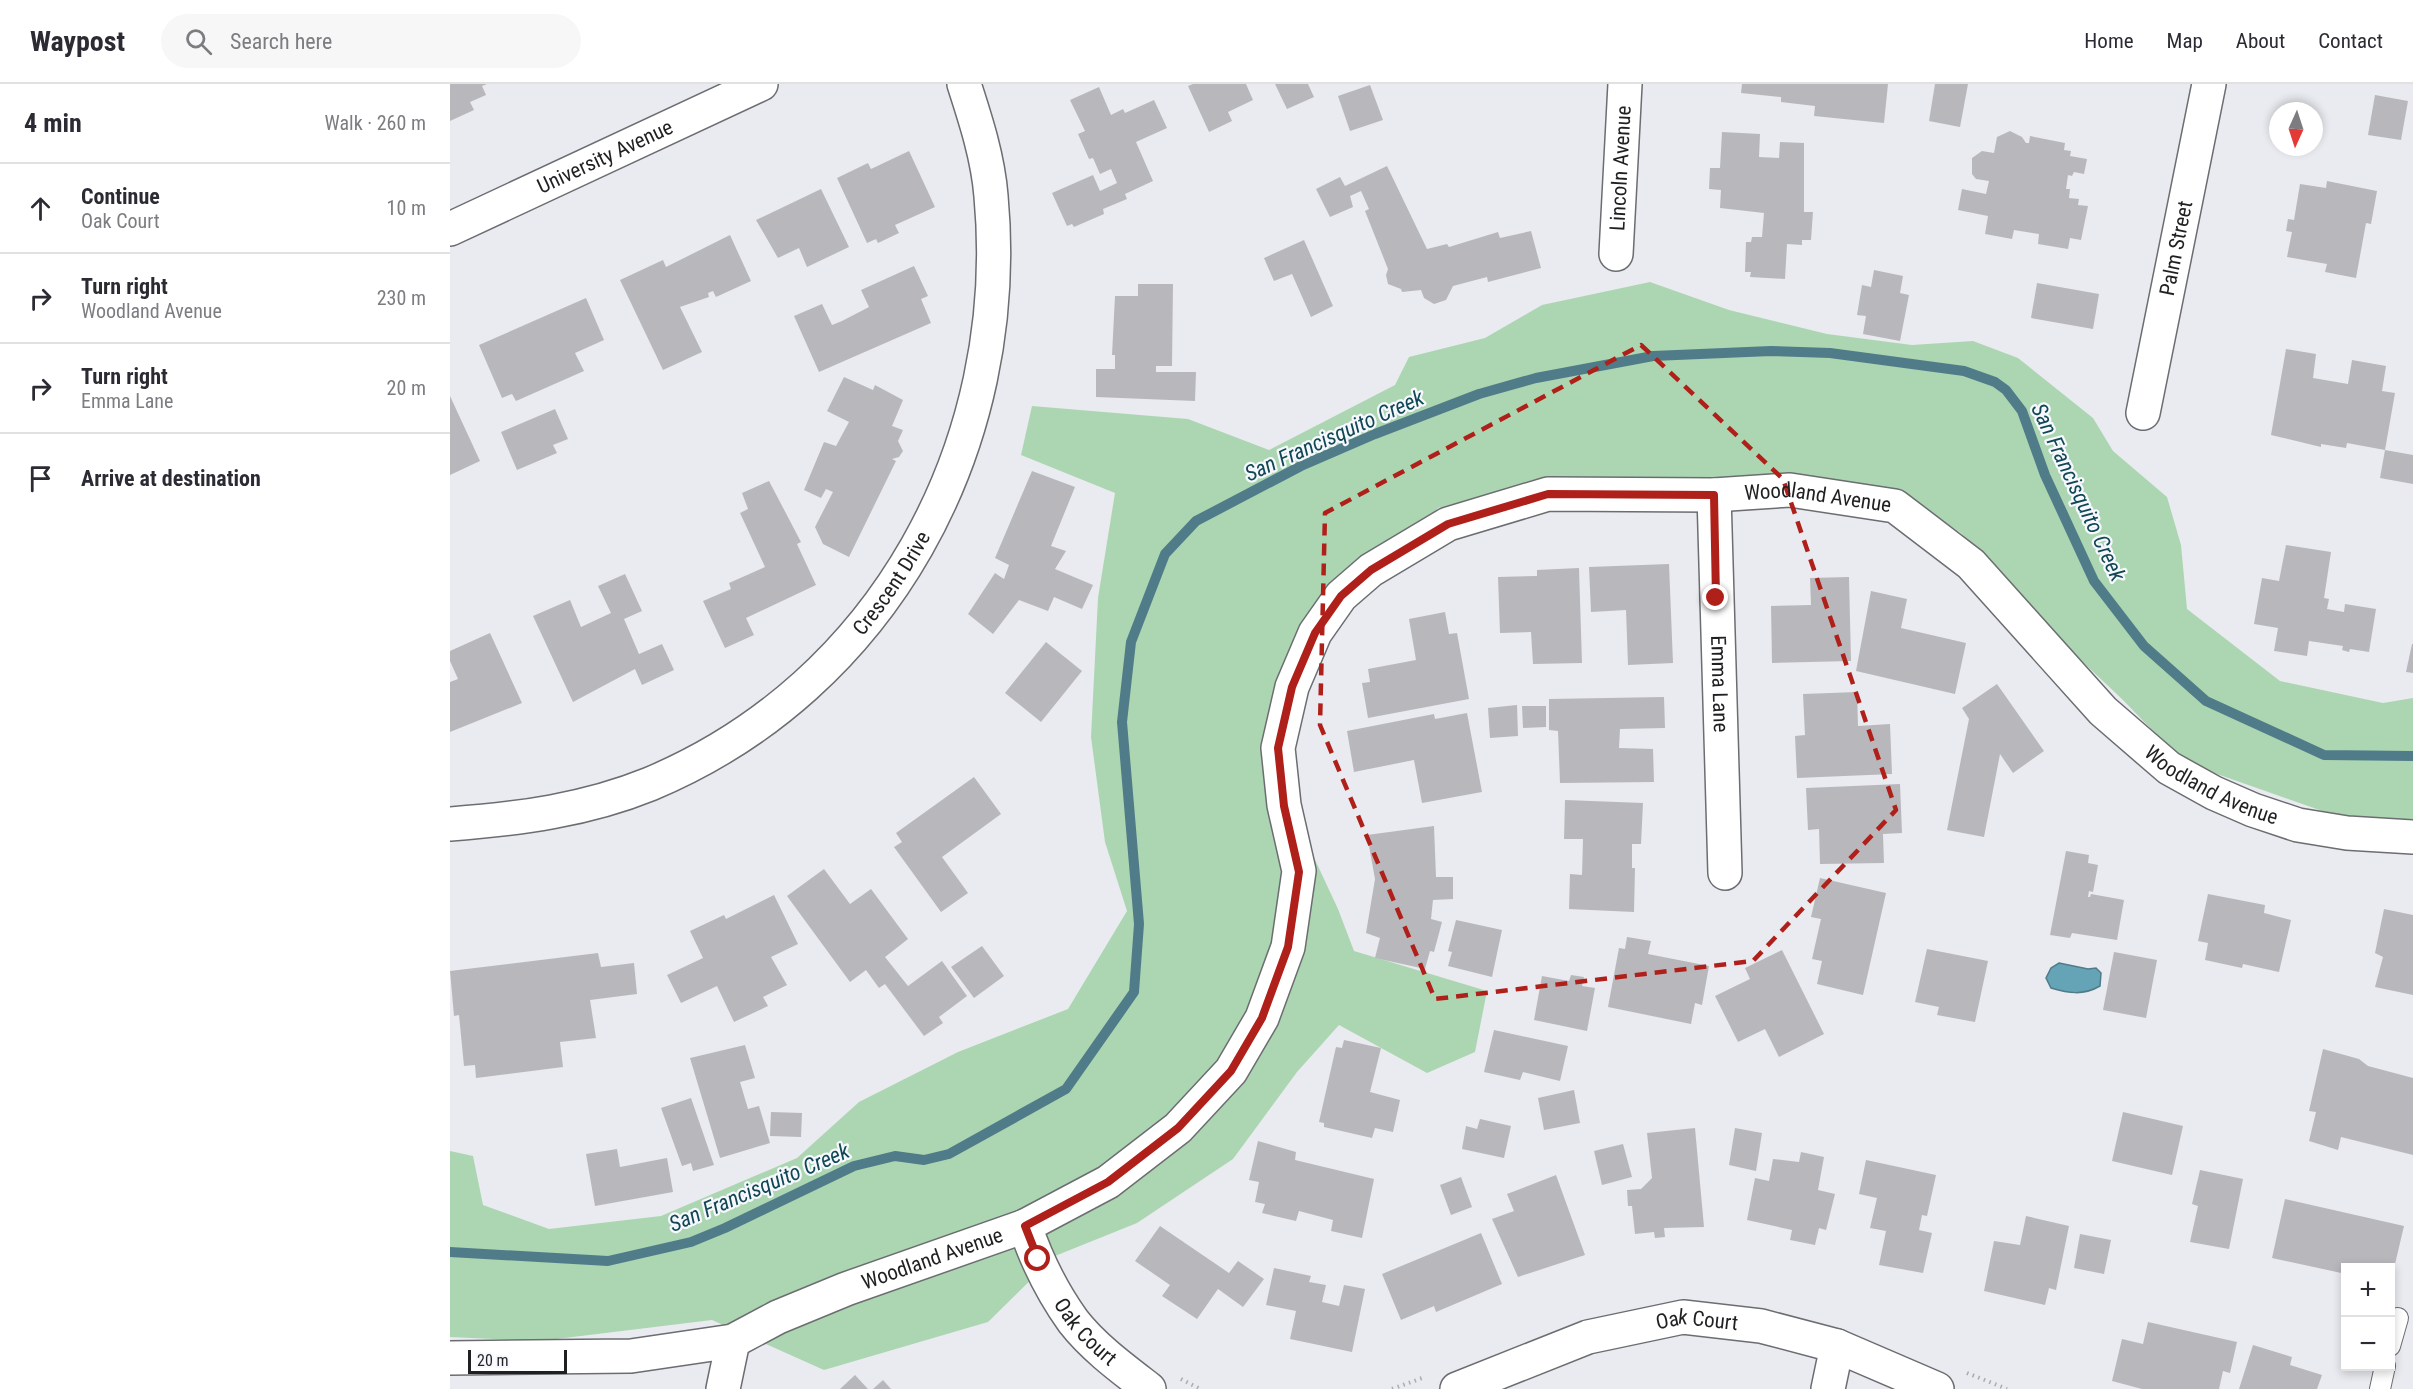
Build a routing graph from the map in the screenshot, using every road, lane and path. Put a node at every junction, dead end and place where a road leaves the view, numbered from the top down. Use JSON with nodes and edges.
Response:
{"nodes":[{"id":1,"x":761,"y":84,"type":"edge"},
{"id":2,"x":964,"y":84,"type":"edge"},
{"id":3,"x":1625,"y":84,"type":"edge"},
{"id":4,"x":2209,"y":84,"type":"edge"},
{"id":5,"x":450,"y":229,"type":"edge"},
{"id":6,"x":1616,"y":254,"type":"dead end"},
{"id":7,"x":2143,"y":413,"type":"dead end"},
{"id":8,"x":1714,"y":495,"type":"junction"},
{"id":9,"x":450,"y":824,"type":"edge"},
{"id":10,"x":2413,"y":837,"type":"edge"},
{"id":11,"x":1725,"y":873,"type":"dead end"},
{"id":12,"x":1025,"y":1226,"type":"junction"},
{"id":13,"x":2398,"y":1318,"type":"dead end"},
{"id":14,"x":2395,"y":1330,"type":"edge"},
{"id":15,"x":733,"y":1341,"type":"junction"},
{"id":16,"x":1838,"y":1346,"type":"junction"},
{"id":17,"x":450,"y":1358,"type":"edge"},
{"id":18,"x":2384,"y":1371,"type":"edge"},
{"id":19,"x":723,"y":1389,"type":"edge"},
{"id":20,"x":1149,"y":1389,"type":"edge"},
{"id":21,"x":1457,"y":1389,"type":"edge"},
{"id":22,"x":1828,"y":1389,"type":"edge"},
{"id":23,"x":1937,"y":1389,"type":"edge"},
{"id":24,"x":2380,"y":1389,"type":"edge"}],
"edges":[{"from":1,"to":5,"type":"street","name":"University Avenue"},
{"from":2,"to":9,"type":"street","name":"Crescent Drive"},
{"from":3,"to":6,"type":"street","name":"Lincoln Avenue"},
{"from":4,"to":7,"type":"street","name":"Palm Street"},
{"from":8,"to":10,"type":"street","name":"Woodland Avenue"},
{"from":8,"to":11,"type":"street","name":"Emma Lane"},
{"from":8,"to":12,"type":"street","name":"Woodland Avenue"},
{"from":12,"to":15,"type":"street","name":"Woodland Avenue"},
{"from":12,"to":20,"type":"street","name":"Oak Court"},
{"from":13,"to":14,"type":"lane"},
{"from":15,"to":17,"type":"street","name":"Woodland Avenue"},
{"from":15,"to":19,"type":"street"},
{"from":16,"to":21,"type":"street","name":"Oak Court"},
{"from":16,"to":22,"type":"street"},
{"from":16,"to":23,"type":"street","name":"Oak Court"},
{"from":18,"to":24,"type":"lane"}]}
